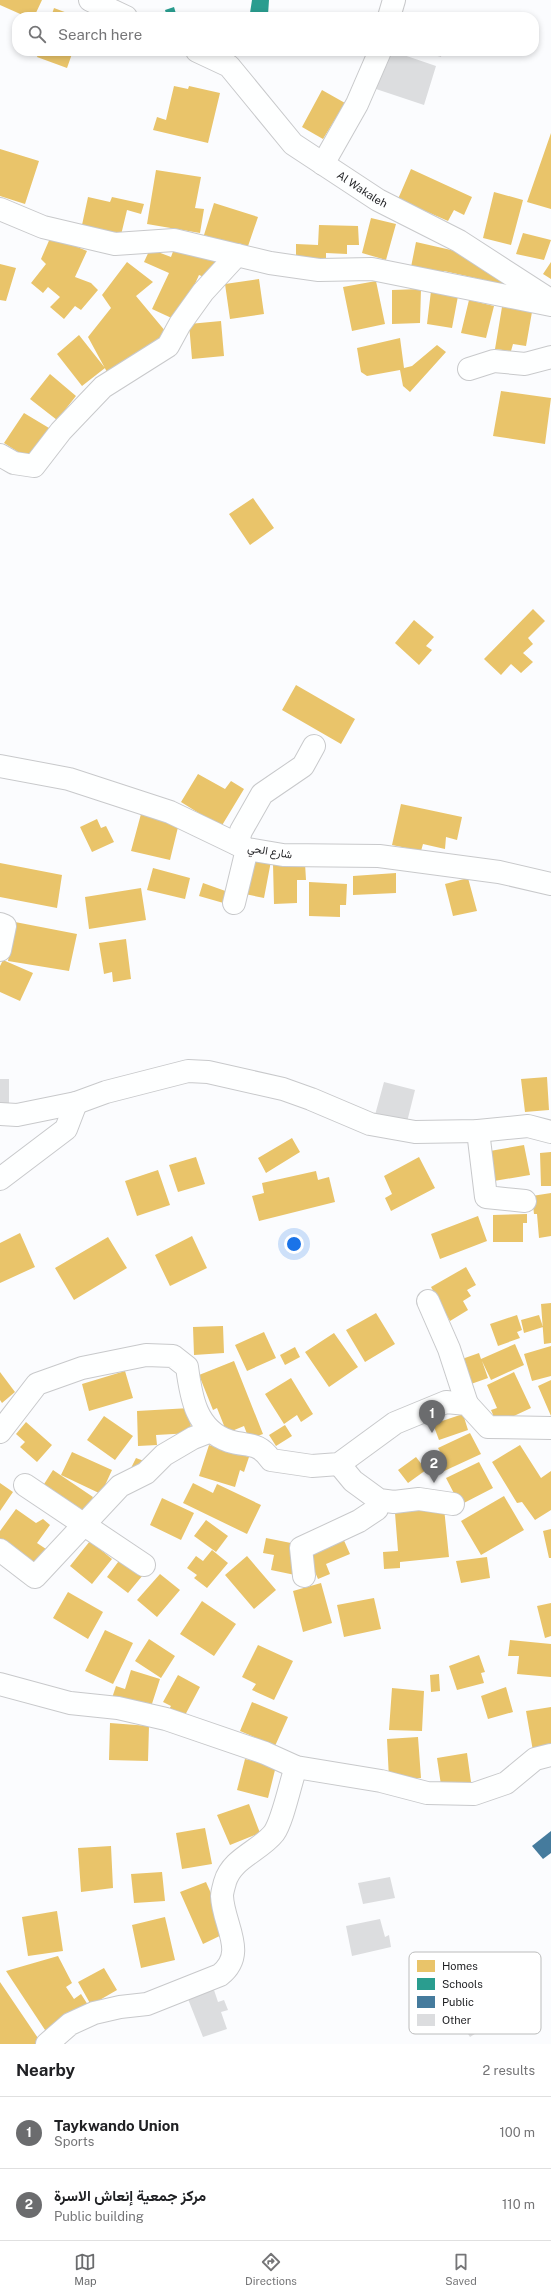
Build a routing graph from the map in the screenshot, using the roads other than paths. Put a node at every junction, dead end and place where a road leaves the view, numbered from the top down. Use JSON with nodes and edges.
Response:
{"nodes":[{"id":1,"x":90,"y":0,"type":"edge"},
{"id":2,"x":394,"y":0,"type":"edge"},
{"id":3,"x":115,"y":12,"type":"edge"},
{"id":4,"x":390,"y":12,"type":"edge"},
{"id":5,"x":208,"y":56,"type":"edge"},
{"id":6,"x":378,"y":56,"type":"edge"},
{"id":7,"x":323,"y":164,"type":"junction"},
{"id":8,"x":0,"y":209,"type":"edge"},
{"id":9,"x":237,"y":255,"type":"junction"},
{"id":10,"x":551,"y":301,"type":"edge"},
{"id":11,"x":551,"y":305,"type":"edge"},
{"id":12,"x":551,"y":357,"type":"edge"},
{"id":13,"x":469,"y":369,"type":"dead end"},
{"id":14,"x":0,"y":455,"type":"edge"},
{"id":15,"x":314,"y":746,"type":"dead end"},
{"id":16,"x":0,"y":766,"type":"edge"},
{"id":17,"x":242,"y":846,"type":"junction"},
{"id":18,"x":551,"y":884,"type":"edge"},
{"id":19,"x":234,"y":903,"type":"dead end"},
{"id":20,"x":0,"y":924,"type":"edge"},
{"id":21,"x":0,"y":950,"type":"edge"},
{"id":22,"x":76,"y":1103,"type":"junction"},
{"id":23,"x":0,"y":1114,"type":"edge"},
{"id":24,"x":478,"y":1131,"type":"junction"},
{"id":25,"x":551,"y":1132,"type":"edge"},
{"id":26,"x":0,"y":1179,"type":"edge"},
{"id":27,"x":525,"y":1201,"type":"dead end"},
{"id":28,"x":428,"y":1301,"type":"dead end"},
{"id":29,"x":468,"y":1404,"type":"junction"},
{"id":30,"x":551,"y":1428,"type":"edge"},
{"id":31,"x":211,"y":1431,"type":"junction"},
{"id":32,"x":0,"y":1432,"type":"edge"},
{"id":33,"x":339,"y":1464,"type":"junction"},
{"id":34,"x":25,"y":1485,"type":"dead end"},
{"id":35,"x":379,"y":1500,"type":"junction"},
{"id":36,"x":453,"y":1504,"type":"dead end"},
{"id":37,"x":84,"y":1526,"type":"junction"},
{"id":38,"x":0,"y":1550,"type":"edge"},
{"id":39,"x":144,"y":1566,"type":"dead end"},
{"id":40,"x":304,"y":1576,"type":"dead end"},
{"id":41,"x":0,"y":1684,"type":"edge"},
{"id":42,"x":551,"y":1756,"type":"edge"},
{"id":43,"x":296,"y":1767,"type":"junction"},
{"id":44,"x":47,"y":2044,"type":"edge"}],
"edges":[{"from":1,"to":3,"type":"street"},
{"from":2,"to":4,"type":"street"},
{"from":5,"to":7,"type":"street","name":"Al Wakaleh"},
{"from":6,"to":7,"type":"street"},
{"from":7,"to":10,"type":"street","name":"Al Wakaleh"},
{"from":8,"to":9,"type":"street"},
{"from":9,"to":11,"type":"street"},
{"from":9,"to":14,"type":"street"},
{"from":12,"to":13,"type":"street"},
{"from":15,"to":17,"type":"street"},
{"from":16,"to":17,"type":"street","name":"شارع الحي"},
{"from":17,"to":18,"type":"street","name":"شارع الحي"},
{"from":17,"to":19,"type":"street"},
{"from":20,"to":21,"type":"street"},
{"from":22,"to":23,"type":"street"},
{"from":22,"to":24,"type":"street"},
{"from":22,"to":26,"type":"street"},
{"from":24,"to":25,"type":"street"},
{"from":24,"to":27,"type":"street"},
{"from":28,"to":29,"type":"street"},
{"from":29,"to":30,"type":"street"},
{"from":29,"to":33,"type":"street"},
{"from":31,"to":32,"type":"street"},
{"from":31,"to":33,"type":"street"},
{"from":31,"to":37,"type":"street"},
{"from":33,"to":35,"type":"street"},
{"from":34,"to":37,"type":"street"},
{"from":35,"to":36,"type":"street"},
{"from":35,"to":40,"type":"street"},
{"from":37,"to":38,"type":"street"},
{"from":37,"to":39,"type":"street"},
{"from":41,"to":43,"type":"street"},
{"from":42,"to":43,"type":"street"},
{"from":43,"to":44,"type":"street"}]}
